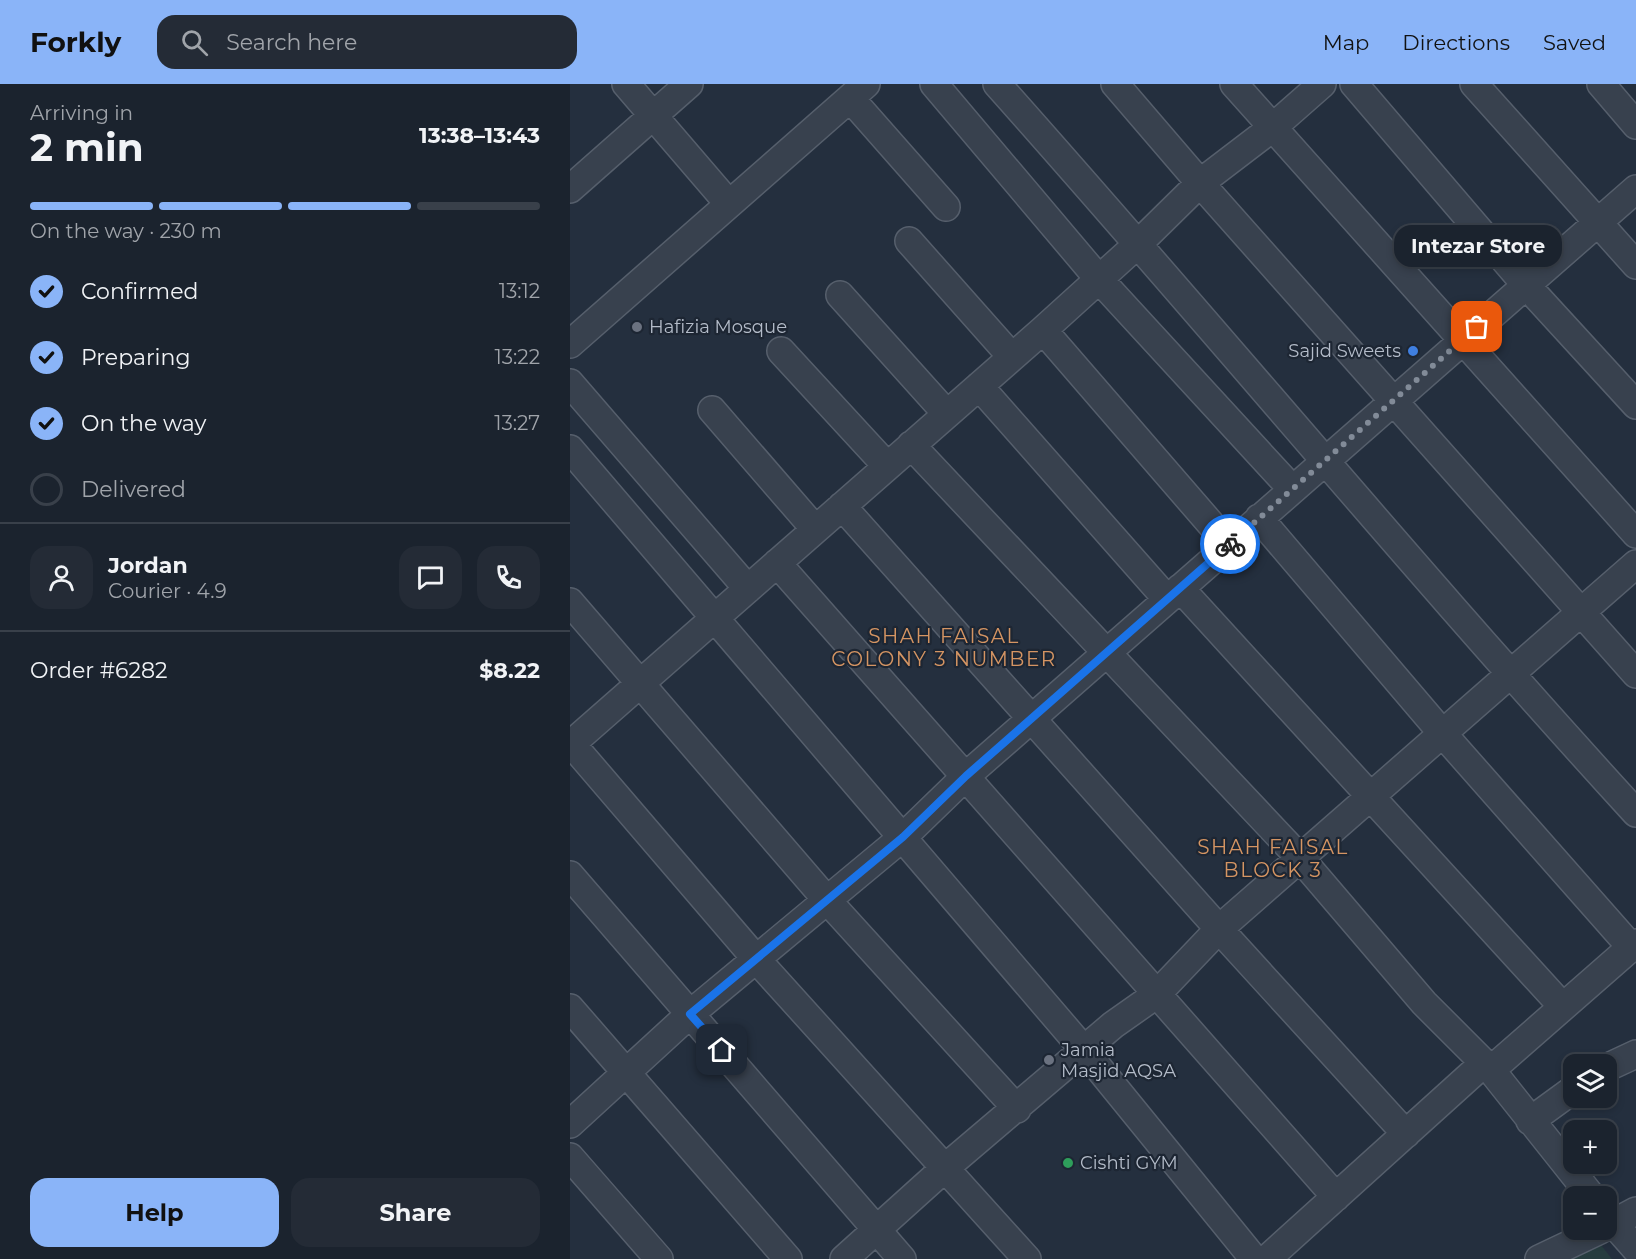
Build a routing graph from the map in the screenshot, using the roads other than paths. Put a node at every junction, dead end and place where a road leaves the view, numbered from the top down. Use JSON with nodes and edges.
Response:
{"nodes":[{"id":1,"x":626,"y":84,"type":"edge"},
{"id":2,"x":689,"y":84,"type":"edge"},
{"id":3,"x":934,"y":84,"type":"edge"},
{"id":4,"x":997,"y":84,"type":"edge"},
{"id":5,"x":1115,"y":84,"type":"edge"},
{"id":6,"x":1234,"y":84,"type":"edge"},
{"id":7,"x":1322,"y":84,"type":"edge"},
{"id":8,"x":1354,"y":84,"type":"edge"},
{"id":9,"x":1474,"y":84,"type":"edge"},
{"id":10,"x":1601,"y":84,"type":"edge"},
{"id":11,"x":858,"y":91,"type":"edge"},
{"id":12,"x":653,"y":115,"type":"junction"},
{"id":13,"x":1636,"y":125,"type":"edge"},
{"id":14,"x":1272,"y":128,"type":"junction"},
{"id":15,"x":1200,"y":183,"type":"junction"},
{"id":16,"x":570,"y":189,"type":"edge"},
{"id":17,"x":1636,"y":189,"type":"edge"},
{"id":18,"x":729,"y":204,"type":"junction"},
{"id":19,"x":946,"y":207,"type":"dead end"},
{"id":20,"x":1597,"y":223,"type":"junction"},
{"id":21,"x":909,"y":241,"type":"dead end"},
{"id":22,"x":1139,"y":243,"type":"junction"},
{"id":23,"x":1636,"y":265,"type":"edge"},
{"id":24,"x":1098,"y":278,"type":"junction"},
{"id":25,"x":1526,"y":285,"type":"junction"},
{"id":26,"x":840,"y":295,"type":"dead end"},
{"id":27,"x":1043,"y":330,"type":"junction"},
{"id":28,"x":1461,"y":341,"type":"junction"},
{"id":29,"x":570,"y":344,"type":"edge"},
{"id":30,"x":781,"y":351,"type":"dead end"},
{"id":31,"x":1012,"y":357,"type":"junction"},
{"id":32,"x":570,"y":383,"type":"edge"},
{"id":33,"x":979,"y":386,"type":"junction"},
{"id":34,"x":1393,"y":401,"type":"junction"},
{"id":35,"x":1636,"y":405,"type":"edge"},
{"id":36,"x":712,"y":410,"type":"dead end"},
{"id":37,"x":947,"y":414,"type":"junction"},
{"id":38,"x":911,"y":445,"type":"junction"},
{"id":39,"x":570,"y":449,"type":"edge"},
{"id":40,"x":1325,"y":459,"type":"junction"},
{"id":41,"x":887,"y":466,"type":"junction"},
{"id":42,"x":1292,"y":489,"type":"junction"},
{"id":43,"x":842,"y":506,"type":"junction"},
{"id":44,"x":1259,"y":518,"type":"junction"},
{"id":45,"x":815,"y":529,"type":"junction"},
{"id":46,"x":1636,"y":534,"type":"edge"},
{"id":47,"x":1228,"y":545,"type":"junction"},
{"id":48,"x":777,"y":563,"type":"junction"},
{"id":49,"x":1636,"y":564,"type":"edge"},
{"id":50,"x":748,"y":589,"type":"junction"},
{"id":51,"x":1174,"y":593,"type":"junction"},
{"id":52,"x":570,"y":602,"type":"edge"},
{"id":53,"x":1582,"y":613,"type":"junction"},
{"id":54,"x":713,"y":620,"type":"junction"},
{"id":55,"x":1107,"y":654,"type":"junction"},
{"id":56,"x":1636,"y":674,"type":"edge"},
{"id":57,"x":1510,"y":675,"type":"junction"},
{"id":58,"x":641,"y":683,"type":"junction"},
{"id":59,"x":1031,"y":719,"type":"junction"},
{"id":60,"x":1443,"y":734,"type":"junction"},
{"id":61,"x":571,"y":744,"type":"edge"},
{"id":62,"x":966,"y":776,"type":"junction"},
{"id":63,"x":1371,"y":798,"type":"junction"},
{"id":64,"x":1636,"y":813,"type":"edge"},
{"id":65,"x":903,"y":837,"type":"junction"},
{"id":66,"x":1300,"y":859,"type":"junction"},
{"id":67,"x":570,"y":875,"type":"edge"},
{"id":68,"x":826,"y":899,"type":"junction"},
{"id":69,"x":1219,"y":929,"type":"junction"},
{"id":70,"x":1634,"y":945,"type":"edge"},
{"id":71,"x":757,"y":960,"type":"junction"},
{"id":72,"x":1157,"y":994,"type":"junction"},
{"id":73,"x":1563,"y":1007,"type":"junction"},
{"id":74,"x":570,"y":1008,"type":"edge"},
{"id":75,"x":690,"y":1014,"type":"junction"},
{"id":76,"x":1083,"y":1050,"type":"junction"},
{"id":77,"x":1636,"y":1054,"type":"edge"},
{"id":78,"x":1617,"y":1063,"type":"edge"},
{"id":79,"x":1487,"y":1067,"type":"junction"},
{"id":80,"x":628,"y":1073,"type":"junction"},
{"id":81,"x":1563,"y":1097,"type":"edge"},
{"id":82,"x":1017,"y":1109,"type":"junction"},
{"id":83,"x":1530,"y":1121,"type":"junction"},
{"id":84,"x":570,"y":1124,"type":"edge"},
{"id":85,"x":1406,"y":1134,"type":"junction"},
{"id":86,"x":570,"y":1157,"type":"edge"},
{"id":87,"x":945,"y":1168,"type":"junction"},
{"id":88,"x":1583,"y":1186,"type":"edge"},
{"id":89,"x":1335,"y":1197,"type":"junction"},
{"id":90,"x":1617,"y":1227,"type":"edge"},
{"id":91,"x":877,"y":1230,"type":"junction"},
{"id":92,"x":1576,"y":1240,"type":"edge"},
{"id":93,"x":1636,"y":1249,"type":"edge"},
{"id":94,"x":659,"y":1259,"type":"edge"},
{"id":95,"x":788,"y":1259,"type":"edge"},
{"id":96,"x":844,"y":1259,"type":"edge"},
{"id":97,"x":902,"y":1259,"type":"edge"},
{"id":98,"x":1027,"y":1259,"type":"edge"},
{"id":99,"x":1254,"y":1259,"type":"edge"},
{"id":100,"x":1267,"y":1259,"type":"edge"},
{"id":101,"x":1539,"y":1259,"type":"edge"}],
"edges":[{"from":1,"to":12,"type":"street"},
{"from":2,"to":12,"type":"street"},
{"from":3,"to":24,"type":"street"},
{"from":4,"to":22,"type":"street"},
{"from":5,"to":15,"type":"street"},
{"from":6,"to":14,"type":"street"},
{"from":7,"to":14,"type":"street"},
{"from":8,"to":25,"type":"street"},
{"from":9,"to":20,"type":"street"},
{"from":10,"to":13,"type":"street"},
{"from":11,"to":18,"type":"street"},
{"from":11,"to":19,"type":"street"},
{"from":12,"to":16,"type":"street"},
{"from":12,"to":18,"type":"street"},
{"from":14,"to":15,"type":"street"},
{"from":14,"to":28,"type":"street"},
{"from":15,"to":22,"type":"street"},
{"from":15,"to":34,"type":"street"},
{"from":17,"to":20,"type":"street"},
{"from":18,"to":29,"type":"street"},
{"from":20,"to":23,"type":"street"},
{"from":20,"to":25,"type":"street"},
{"from":21,"to":31,"type":"street"},
{"from":22,"to":24,"type":"street"},
{"from":22,"to":40,"type":"street"},
{"from":24,"to":27,"type":"street"},
{"from":24,"to":42,"type":"street"},
{"from":25,"to":28,"type":"street"},
{"from":25,"to":35,"type":"street"},
{"from":26,"to":37,"type":"street"},
{"from":27,"to":31,"type":"street"},
{"from":27,"to":47,"type":"street"},
{"from":28,"to":34,"type":"street"},
{"from":28,"to":46,"type":"street"},
{"from":30,"to":41,"type":"street"},
{"from":31,"to":33,"type":"street"},
{"from":32,"to":50,"type":"street"},
{"from":33,"to":37,"type":"street"},
{"from":33,"to":51,"type":"street"},
{"from":34,"to":40,"type":"street"},
{"from":34,"to":53,"type":"street"},
{"from":36,"to":45,"type":"street"},
{"from":37,"to":38,"type":"street"},
{"from":38,"to":41,"type":"street"},
{"from":38,"to":55,"type":"street"},
{"from":39,"to":54,"type":"street"},
{"from":40,"to":42,"type":"street"},
{"from":40,"to":57,"type":"street"},
{"from":41,"to":43,"type":"street"},
{"from":42,"to":44,"type":"street"},
{"from":43,"to":45,"type":"street"},
{"from":43,"to":59,"type":"street"},
{"from":44,"to":47,"type":"street"},
{"from":44,"to":60,"type":"street"},
{"from":45,"to":48,"type":"street"},
{"from":47,"to":51,"type":"street"},
{"from":48,"to":50,"type":"street"},
{"from":48,"to":62,"type":"street"},
{"from":49,"to":53,"type":"street"},
{"from":50,"to":54,"type":"street"},
{"from":51,"to":55,"type":"street"},
{"from":51,"to":63,"type":"street"},
{"from":52,"to":58,"type":"street"},
{"from":53,"to":56,"type":"street"},
{"from":53,"to":57,"type":"street"},
{"from":54,"to":58,"type":"street"},
{"from":54,"to":65,"type":"street"},
{"from":55,"to":59,"type":"street"},
{"from":55,"to":66,"type":"street"},
{"from":57,"to":60,"type":"street"},
{"from":57,"to":64,"type":"street"},
{"from":58,"to":61,"type":"street"},
{"from":58,"to":68,"type":"street"},
{"from":59,"to":62,"type":"street"},
{"from":59,"to":69,"type":"street"},
{"from":60,"to":63,"type":"street"},
{"from":60,"to":70,"type":"street"},
{"from":61,"to":71,"type":"street"},
{"from":62,"to":65,"type":"street"},
{"from":62,"to":72,"type":"street"},
{"from":63,"to":66,"type":"street"},
{"from":63,"to":73,"type":"street"},
{"from":65,"to":68,"type":"street"},
{"from":65,"to":76,"type":"street"},
{"from":66,"to":69,"type":"street"},
{"from":66,"to":79,"type":"street"},
{"from":67,"to":75,"type":"street"},
{"from":68,"to":71,"type":"street"},
{"from":68,"to":82,"type":"street"},
{"from":69,"to":72,"type":"street"},
{"from":69,"to":85,"type":"street"},
{"from":70,"to":73,"type":"street"},
{"from":71,"to":75,"type":"street"},
{"from":71,"to":87,"type":"street"},
{"from":72,"to":76,"type":"street"},
{"from":72,"to":89,"type":"street"},
{"from":73,"to":79,"type":"street"},
{"from":74,"to":80,"type":"street"},
{"from":75,"to":80,"type":"street"},
{"from":75,"to":91,"type":"street"},
{"from":76,"to":82,"type":"street"},
{"from":76,"to":99,"type":"street"},
{"from":77,"to":78,"type":"street"},
{"from":79,"to":83,"type":"street"},
{"from":79,"to":85,"type":"street"},
{"from":80,"to":84,"type":"street"},
{"from":80,"to":95,"type":"street"},
{"from":81,"to":83,"type":"street"},
{"from":82,"to":87,"type":"street"},
{"from":83,"to":88,"type":"street"},
{"from":85,"to":89,"type":"street"},
{"from":86,"to":94,"type":"street"},
{"from":87,"to":91,"type":"street"},
{"from":87,"to":98,"type":"street"},
{"from":89,"to":100,"type":"street"},
{"from":90,"to":93,"type":"street"},
{"from":91,"to":96,"type":"street"},
{"from":91,"to":97,"type":"street"},
{"from":92,"to":101,"type":"street"}]}
